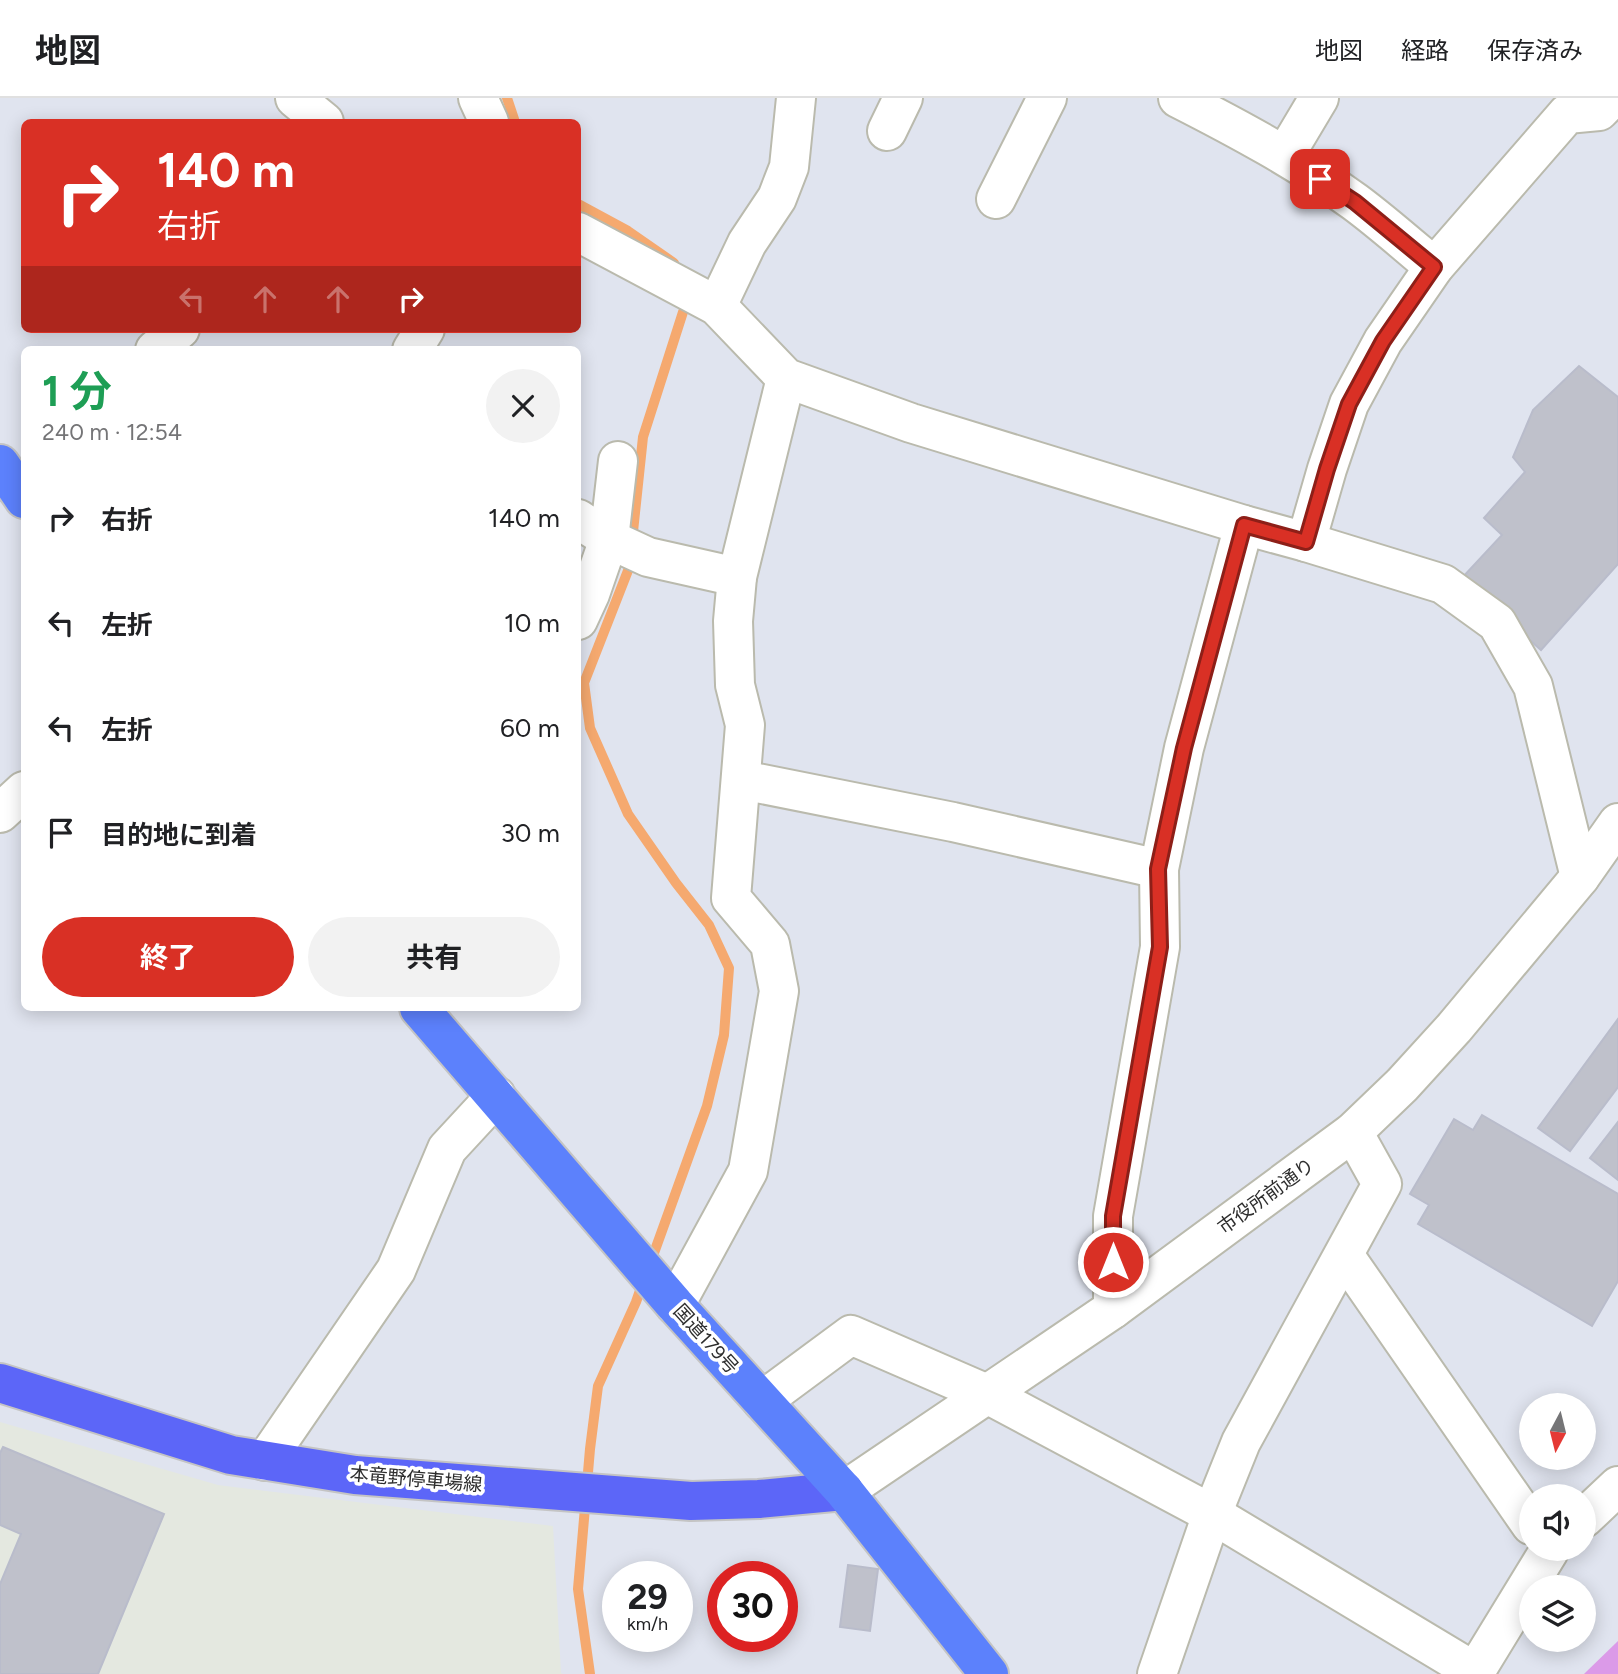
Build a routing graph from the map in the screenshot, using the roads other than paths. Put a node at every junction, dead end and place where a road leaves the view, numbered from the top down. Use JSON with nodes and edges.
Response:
{"nodes":[{"id":1,"x":295,"y":98,"type":"edge"},
{"id":2,"x":478,"y":98,"type":"edge"},
{"id":3,"x":796,"y":98,"type":"edge"},
{"id":4,"x":1047,"y":98,"type":"edge"},
{"id":5,"x":1178,"y":98,"type":"edge"},
{"id":6,"x":1319,"y":98,"type":"edge"},
{"id":7,"x":1612,"y":98,"type":"edge"},
{"id":8,"x":320,"y":119,"type":"edge"},
{"id":9,"x":488,"y":119,"type":"edge"},
{"id":10,"x":1285,"y":155,"type":"junction"},
{"id":11,"x":996,"y":199,"type":"dead end"},
{"id":12,"x":581,"y":234,"type":"edge"},
{"id":13,"x":1434,"y":267,"type":"junction"},
{"id":14,"x":718,"y":306,"type":"junction"},
{"id":15,"x":175,"y":333,"type":"edge"},
{"id":16,"x":160,"y":346,"type":"edge"},
{"id":17,"x":786,"y":378,"type":"junction"},
{"id":18,"x":618,"y":461,"type":"dead end"},
{"id":19,"x":0,"y":464,"type":"edge"},
{"id":20,"x":21,"y":495,"type":"edge"},
{"id":21,"x":1244,"y":525,"type":"junction"},
{"id":22,"x":593,"y":529,"type":"edge"},
{"id":23,"x":1306,"y":542,"type":"junction"},
{"id":24,"x":737,"y":577,"type":"junction"},
{"id":25,"x":581,"y":614,"type":"edge"},
{"id":26,"x":742,"y":780,"type":"junction"},
{"id":27,"x":21,"y":794,"type":"edge"},
{"id":28,"x":0,"y":813,"type":"edge"},
{"id":29,"x":1618,"y":823,"type":"edge"},
{"id":30,"x":1158,"y":869,"type":"junction"},
{"id":31,"x":1580,"y":877,"type":"junction"},
{"id":32,"x":422,"y":1011,"type":"edge"},
{"id":33,"x":495,"y":1096,"type":"junction"},
{"id":34,"x":1353,"y":1132,"type":"junction"},
{"id":35,"x":1344,"y":1255,"type":"junction"},
{"id":36,"x":675,"y":1305,"type":"junction"},
{"id":37,"x":1113,"y":1309,"type":"junction"},
{"id":38,"x":0,"y":1383,"type":"edge"},
{"id":39,"x":987,"y":1394,"type":"junction"},
{"id":40,"x":762,"y":1401,"type":"junction"},
{"id":41,"x":265,"y":1461,"type":"junction"},
{"id":42,"x":1618,"y":1486,"type":"edge"},
{"id":43,"x":844,"y":1491,"type":"junction"},
{"id":44,"x":1519,"y":1506,"type":"edge"},
{"id":45,"x":1596,"y":1507,"type":"edge"},
{"id":46,"x":1212,"y":1514,"type":"junction"},
{"id":47,"x":1535,"y":1561,"type":"edge"},
{"id":48,"x":1474,"y":1673,"type":"edge"},
{"id":49,"x":989,"y":1674,"type":"edge"},
{"id":50,"x":1157,"y":1674,"type":"edge"}],
"edges":[{"from":1,"to":8,"type":"street"},
{"from":2,"to":9,"type":"street"},
{"from":3,"to":14,"type":"street"},
{"from":4,"to":11,"type":"street"},
{"from":5,"to":10,"type":"street"},
{"from":6,"to":10,"type":"street"},
{"from":7,"to":13,"type":"street"},
{"from":10,"to":13,"type":"street"},
{"from":12,"to":14,"type":"street"},
{"from":13,"to":23,"type":"street"},
{"from":14,"to":17,"type":"street"},
{"from":15,"to":16,"type":"street"},
{"from":17,"to":21,"type":"street"},
{"from":17,"to":24,"type":"street"},
{"from":18,"to":22,"type":"street"},
{"from":19,"to":20,"type":"highway"},
{"from":21,"to":23,"type":"street"},
{"from":21,"to":30,"type":"street"},
{"from":22,"to":24,"type":"street"},
{"from":22,"to":25,"type":"street"},
{"from":23,"to":31,"type":"street"},
{"from":24,"to":26,"type":"street"},
{"from":26,"to":30,"type":"street"},
{"from":26,"to":36,"type":"street"},
{"from":27,"to":28,"type":"street"},
{"from":29,"to":31,"type":"street","name":"市役所前通り"},
{"from":30,"to":37,"type":"street"},
{"from":31,"to":34,"type":"street","name":"市役所前通り"},
{"from":32,"to":33,"type":"highway","name":"国道179号"},
{"from":33,"to":36,"type":"highway","name":"国道179号"},
{"from":33,"to":41,"type":"street"},
{"from":34,"to":35,"type":"street"},
{"from":34,"to":37,"type":"street","name":"市役所前通り"},
{"from":35,"to":44,"type":"street"},
{"from":35,"to":46,"type":"street"},
{"from":36,"to":40,"type":"highway","name":"国道179号"},
{"from":37,"to":39,"type":"street","name":"市役所前通り"},
{"from":38,"to":41,"type":"main road","name":"本竜野停車場線"},
{"from":39,"to":40,"type":"street"},
{"from":39,"to":43,"type":"street","name":"市役所前通り"},
{"from":39,"to":46,"type":"street"},
{"from":40,"to":43,"type":"highway","name":"国道179号"},
{"from":41,"to":43,"type":"main road","name":"本竜野停車場線"},
{"from":42,"to":45,"type":"street"},
{"from":43,"to":49,"type":"highway","name":"国道179号"},
{"from":46,"to":48,"type":"street"},
{"from":46,"to":50,"type":"street"},
{"from":47,"to":48,"type":"street"}]}
